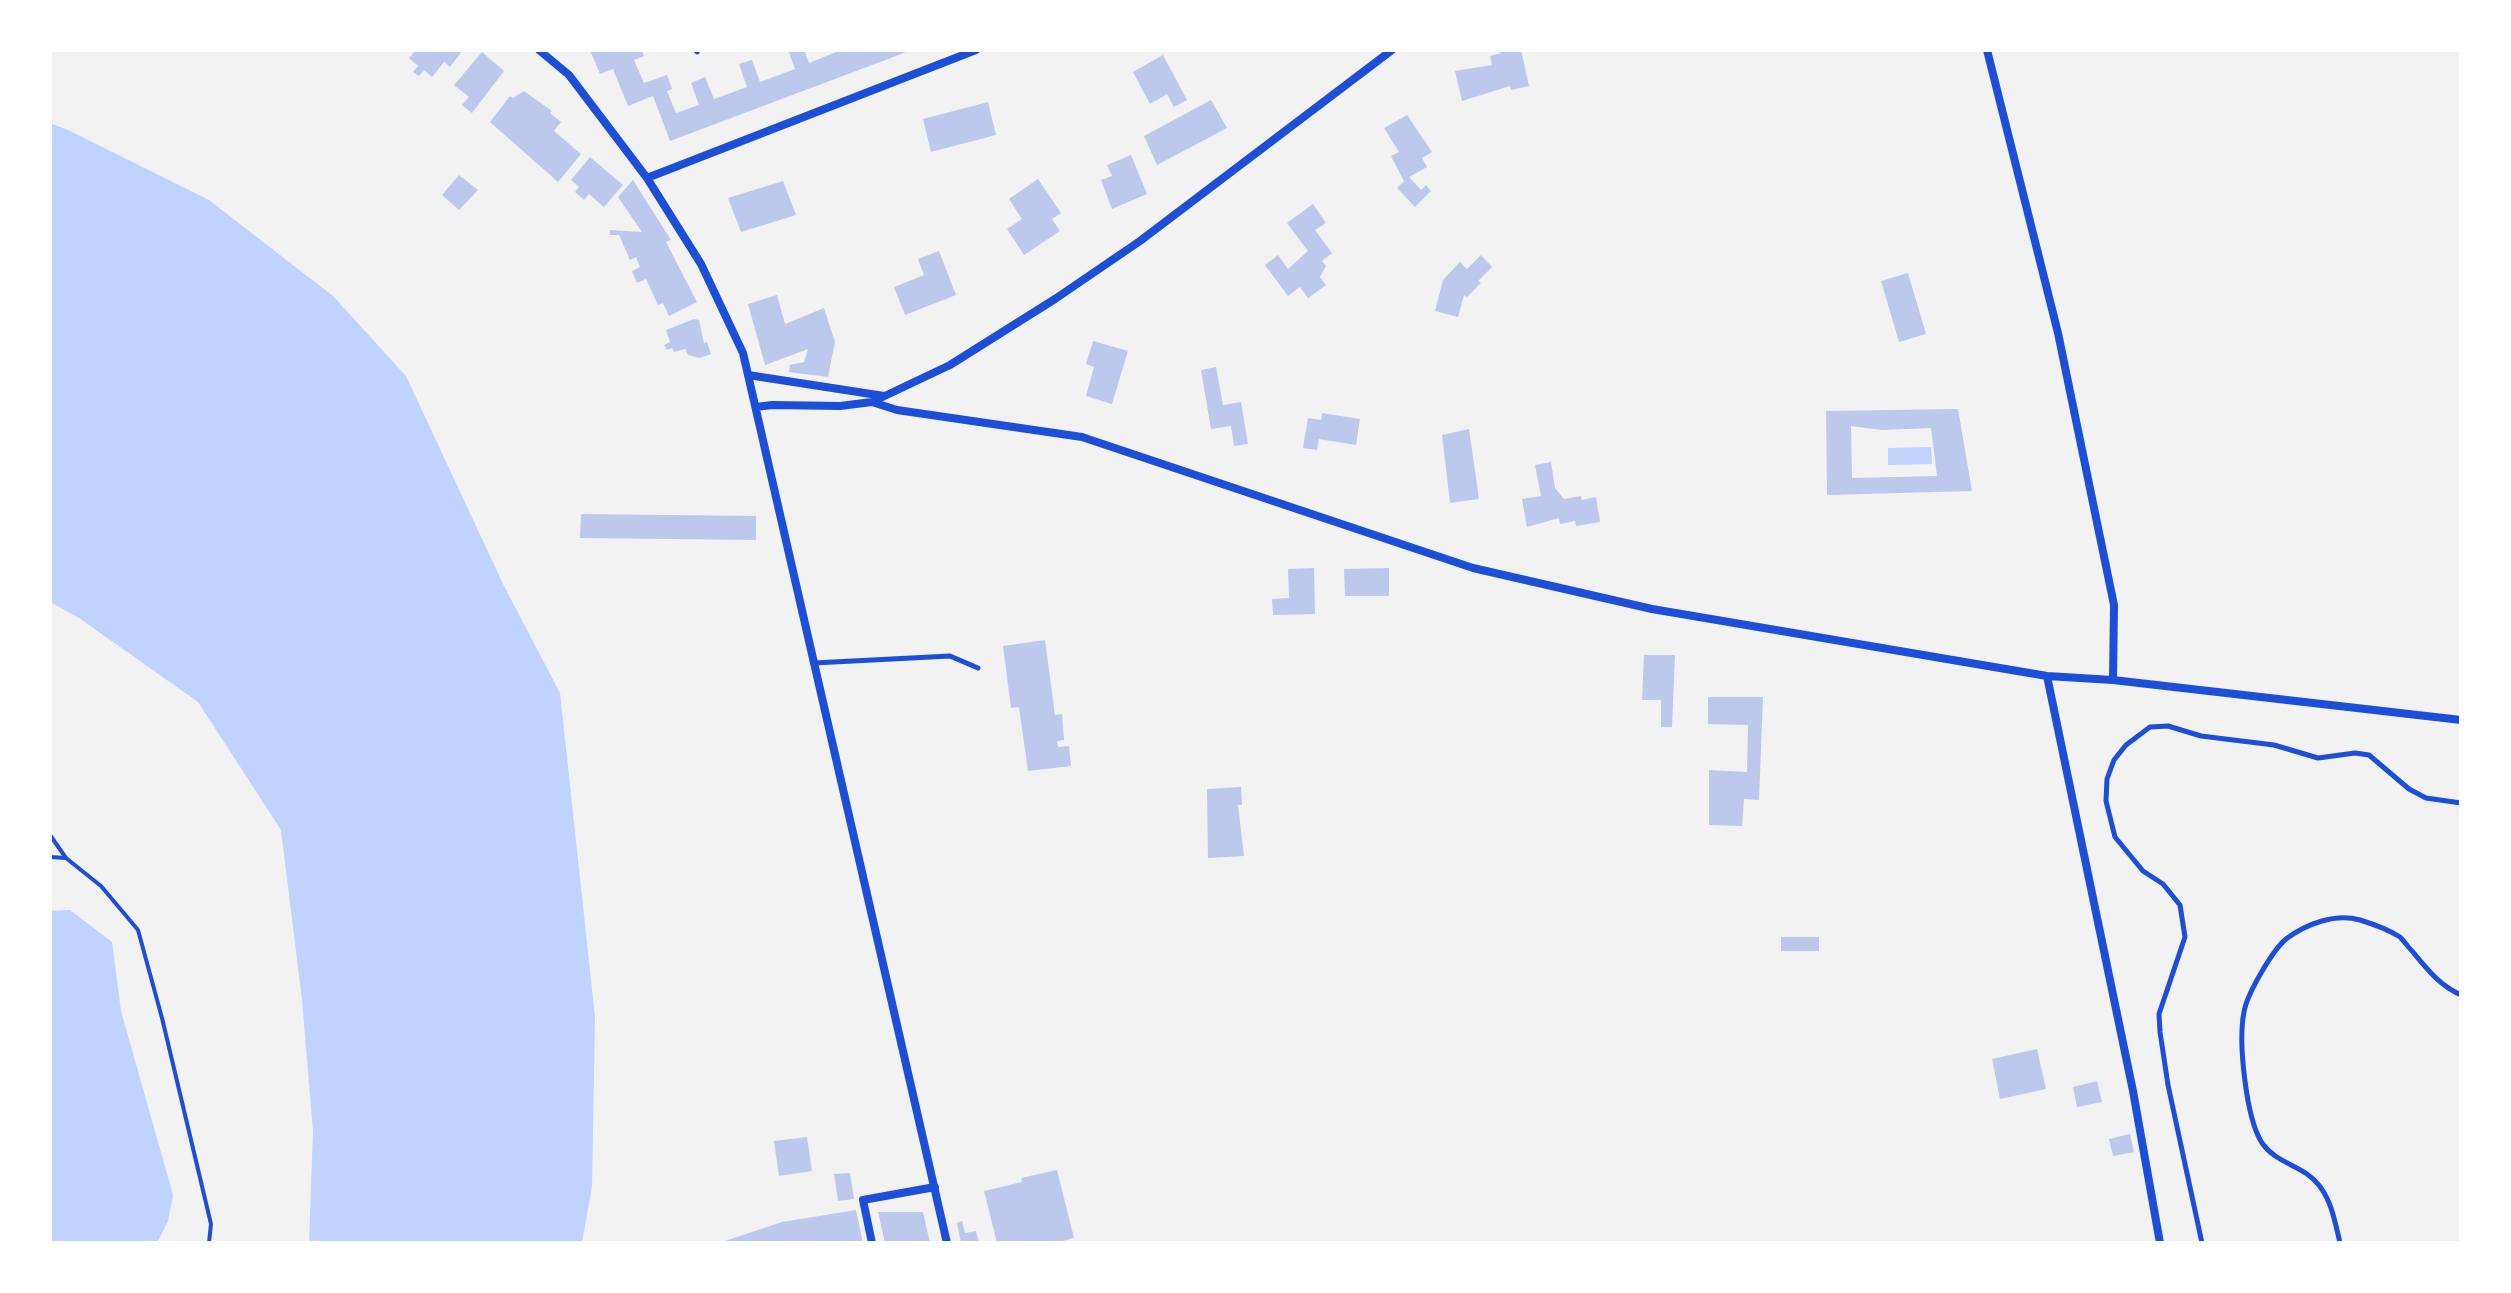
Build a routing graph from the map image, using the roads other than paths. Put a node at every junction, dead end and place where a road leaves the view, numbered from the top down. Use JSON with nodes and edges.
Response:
{"nodes":[{"id":1,"x":539,"y":50,"type":"edge"},
{"id":2,"x":976,"y":50,"type":"edge"},
{"id":3,"x":1392,"y":50,"type":"edge"},
{"id":4,"x":1987,"y":50,"type":"edge"},
{"id":5,"x":647,"y":178,"type":"junction"},
{"id":6,"x":748,"y":375,"type":"junction"},
{"id":7,"x":885,"y":396,"type":"junction"},
{"id":8,"x":872,"y":402,"type":"junction"},
{"id":9,"x":756,"y":407,"type":"junction"},
{"id":10,"x":814,"y":663,"type":"junction"},
{"id":11,"x":978,"y":668,"type":"dead end"},
{"id":12,"x":2047,"y":676,"type":"junction"},
{"id":13,"x":2113,"y":680,"type":"junction"},
{"id":14,"x":2461,"y":720,"type":"edge"},
{"id":15,"x":2461,"y":803,"type":"edge"},
{"id":16,"x":2461,"y":995,"type":"edge"},
{"id":17,"x":935,"y":1187,"type":"junction"},
{"id":18,"x":872,"y":1243,"type":"edge"},
{"id":19,"x":947,"y":1243,"type":"edge"},
{"id":20,"x":2160,"y":1243,"type":"edge"},
{"id":21,"x":2202,"y":1243,"type":"edge"},
{"id":22,"x":2340,"y":1243,"type":"edge"}],
"edges":[{"from":1,"to":5,"type":"street"},
{"from":2,"to":5,"type":"street"},
{"from":3,"to":7,"type":"street"},
{"from":4,"to":13,"type":"street"},
{"from":5,"to":6,"type":"street"},
{"from":6,"to":7,"type":"street"},
{"from":6,"to":9,"type":"street"},
{"from":7,"to":8,"type":"street"},
{"from":8,"to":9,"type":"street"},
{"from":8,"to":12,"type":"street"},
{"from":9,"to":10,"type":"street"},
{"from":10,"to":11,"type":"lane"},
{"from":10,"to":17,"type":"street"},
{"from":12,"to":13,"type":"street"},
{"from":12,"to":20,"type":"street"},
{"from":13,"to":14,"type":"street"},
{"from":15,"to":21,"type":"lane"},
{"from":16,"to":22,"type":"lane"},
{"from":17,"to":18,"type":"street"},
{"from":17,"to":19,"type":"street"}]}
